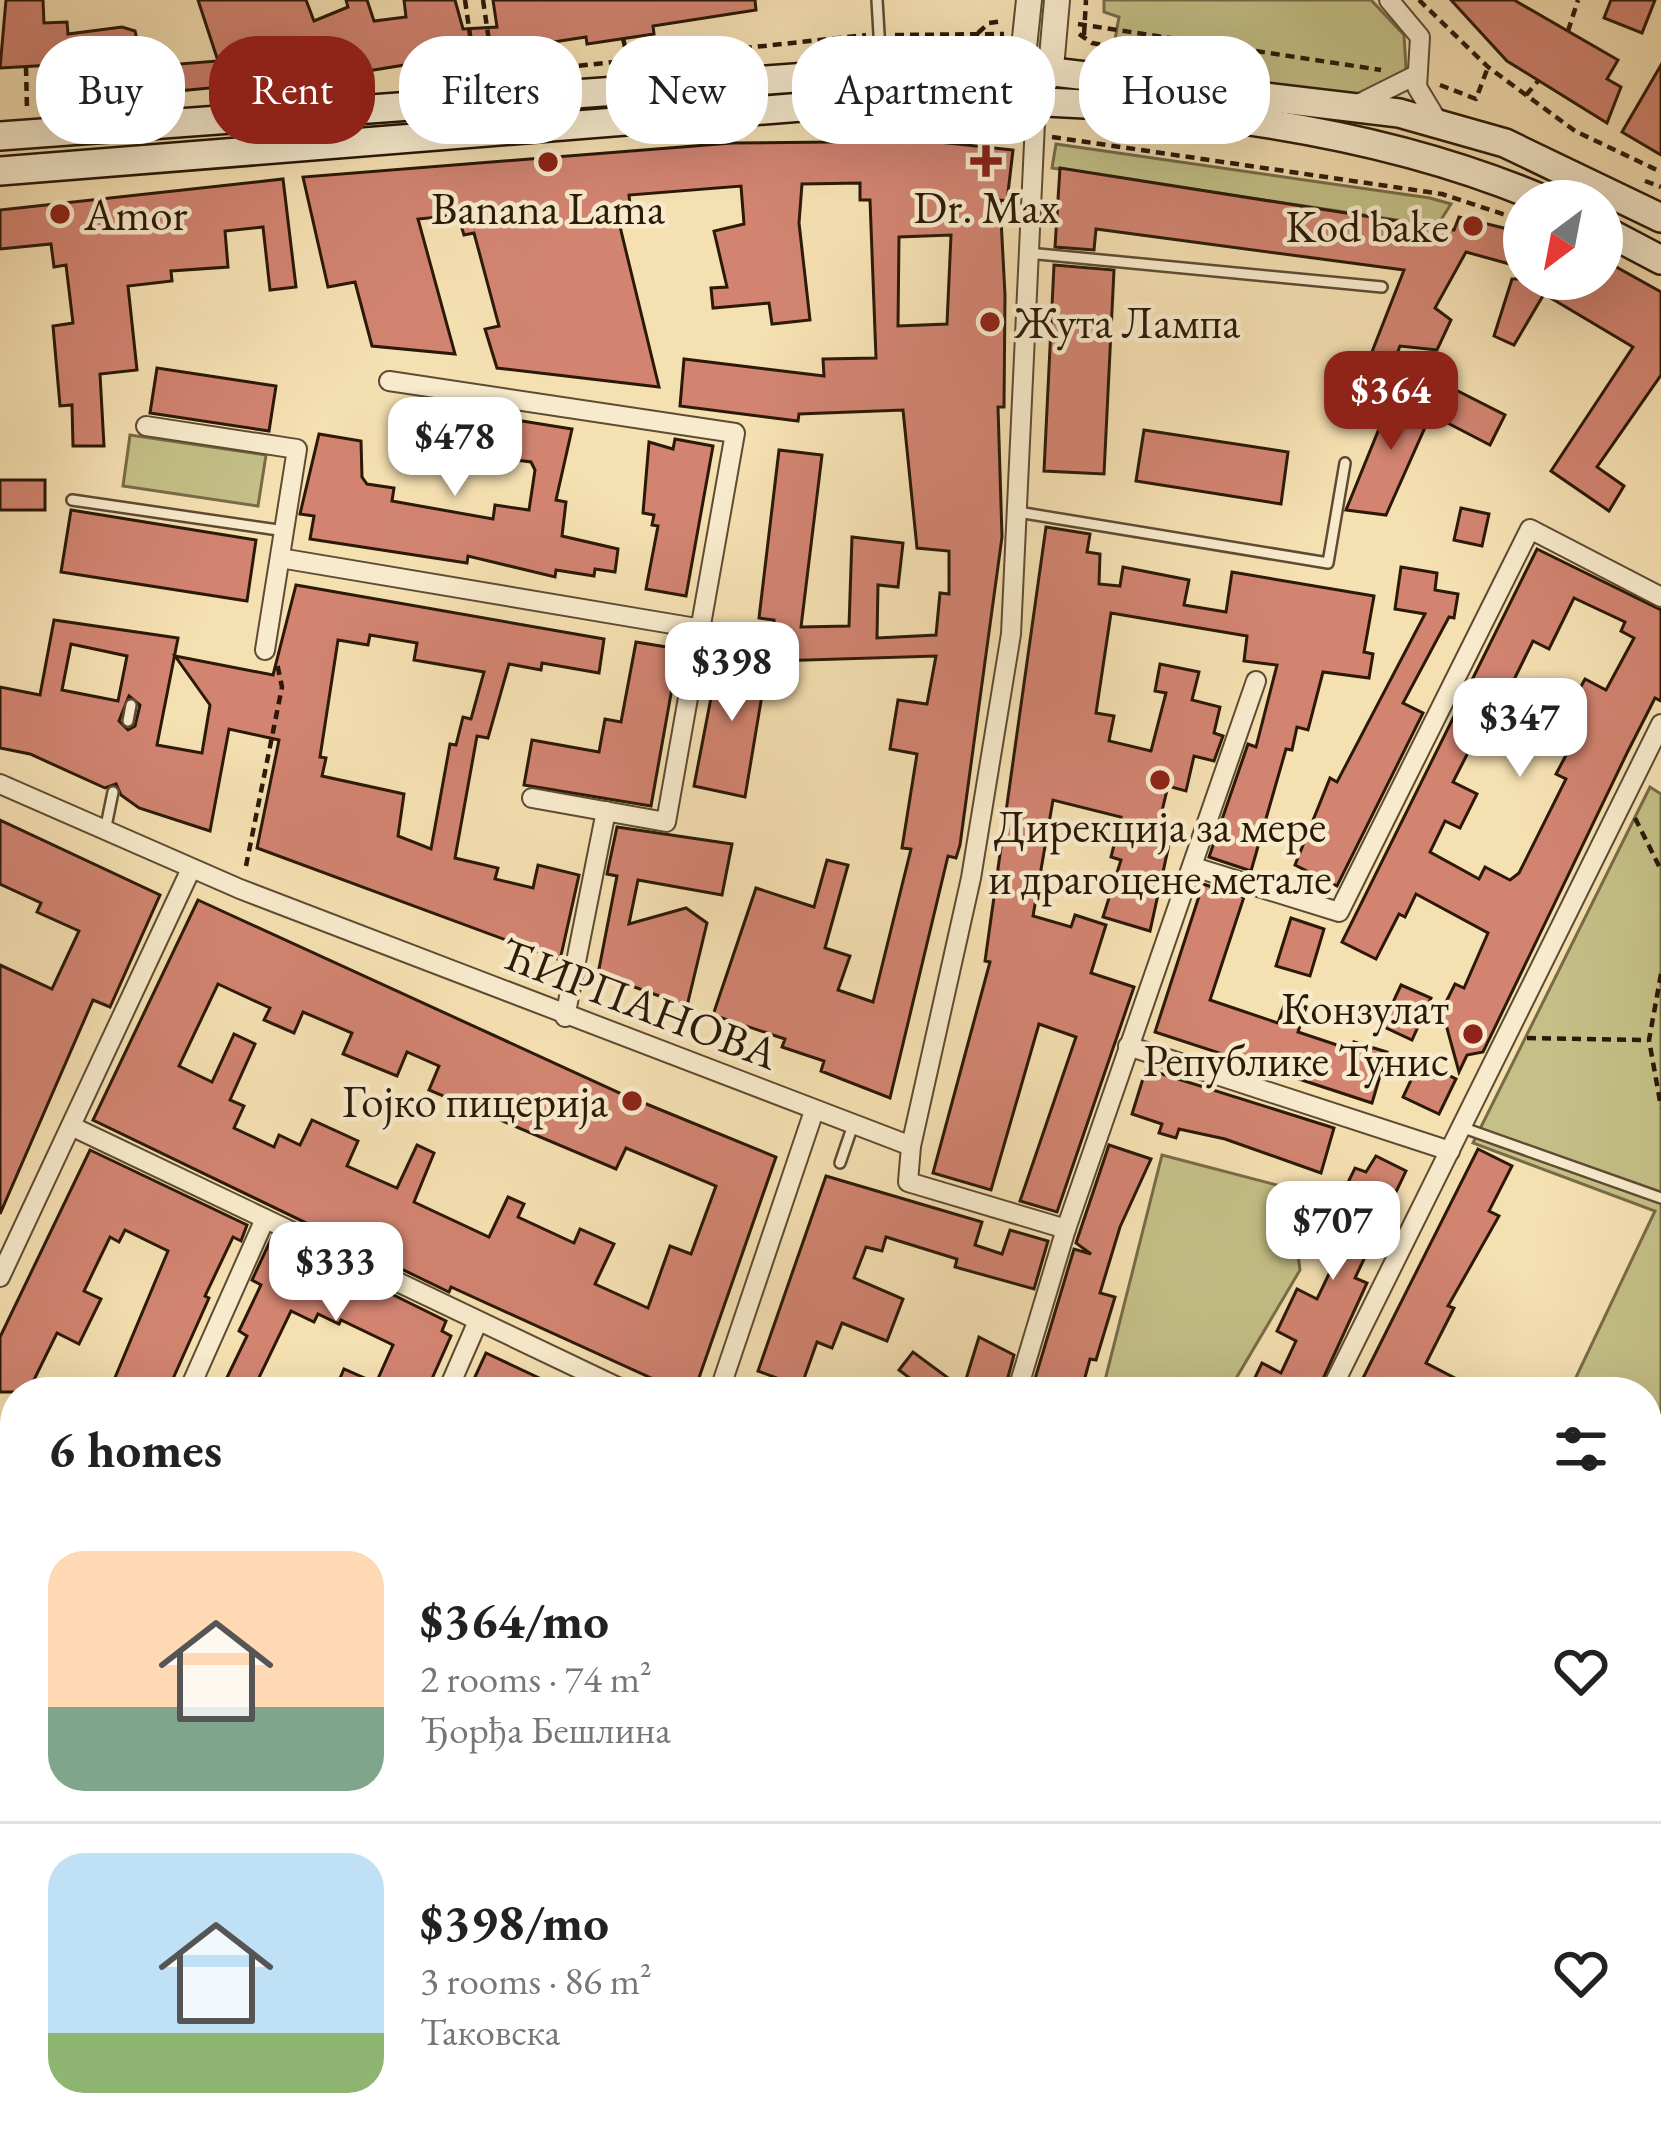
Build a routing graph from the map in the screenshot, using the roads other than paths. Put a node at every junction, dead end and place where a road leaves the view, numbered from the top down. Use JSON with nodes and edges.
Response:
{"nodes":[{"id":1,"x":878,"y":0,"type":"edge"},
{"id":2,"x":1029,"y":0,"type":"edge"},
{"id":3,"x":1057,"y":0,"type":"edge"},
{"id":4,"x":1400,"y":5,"type":"edge"},
{"id":5,"x":880,"y":36,"type":"edge"},
{"id":6,"x":1025,"y":36,"type":"edge"},
{"id":7,"x":1054,"y":36,"type":"edge"},
{"id":8,"x":1055,"y":68,"type":"edge"},
{"id":9,"x":792,"y":75,"type":"edge"},
{"id":10,"x":1419,"y":77,"type":"junction"},
{"id":11,"x":1055,"y":103,"type":"edge"},
{"id":12,"x":1353,"y":105,"type":"junction"},
{"id":13,"x":792,"y":108,"type":"edge"},
{"id":14,"x":185,"y":124,"type":"edge"},
{"id":15,"x":1442,"y":125,"type":"junction"},
{"id":16,"x":36,"y":134,"type":"edge"},
{"id":17,"x":0,"y":136,"type":"edge"},
{"id":18,"x":1034,"y":144,"type":"edge"},
{"id":19,"x":0,"y":171,"type":"edge"},
{"id":20,"x":1503,"y":184,"type":"edge"},
{"id":21,"x":1661,"y":218,"type":"edge"},
{"id":22,"x":1623,"y":240,"type":"edge"},
{"id":23,"x":1028,"y":253,"type":"junction"},
{"id":24,"x":1661,"y":260,"type":"edge"},
{"id":25,"x":1382,"y":287,"type":"dead end"},
{"id":26,"x":389,"y":381,"type":"dead end"},
{"id":27,"x":146,"y":426,"type":"dead end"},
{"id":28,"x":1345,"y":463,"type":"dead end"},
{"id":29,"x":72,"y":500,"type":"dead end"},
{"id":30,"x":1018,"y":512,"type":"junction"},
{"id":31,"x":285,"y":531,"type":"junction"},
{"id":32,"x":280,"y":558,"type":"junction"},
{"id":33,"x":1661,"y":597,"type":"edge"},
{"id":34,"x":702,"y":629,"type":"junction"},
{"id":35,"x":265,"y":650,"type":"dead end"},
{"id":36,"x":1256,"y":681,"type":"dead end"},
{"id":37,"x":131,"y":705,"type":"dead end"},
{"id":38,"x":128,"y":721,"type":"dead end"},
{"id":39,"x":1661,"y":724,"type":"edge"},
{"id":40,"x":0,"y":784,"type":"edge"},
{"id":41,"x":113,"y":792,"type":"dead end"},
{"id":42,"x":532,"y":798,"type":"dead end"},
{"id":43,"x":606,"y":811,"type":"junction"},
{"id":44,"x":105,"y":831,"type":"junction"},
{"id":45,"x":1194,"y":867,"type":"junction"},
{"id":46,"x":191,"y":868,"type":"junction"},
{"id":47,"x":565,"y":1016,"type":"junction"},
{"id":48,"x":1128,"y":1046,"type":"junction"},
{"id":49,"x":814,"y":1111,"type":"junction"},
{"id":50,"x":854,"y":1125,"type":"junction"},
{"id":51,"x":70,"y":1126,"type":"junction"},
{"id":52,"x":1462,"y":1127,"type":"junction"},
{"id":53,"x":911,"y":1146,"type":"junction"},
{"id":54,"x":1450,"y":1151,"type":"junction"},
{"id":55,"x":840,"y":1163,"type":"dead end"},
{"id":56,"x":1661,"y":1198,"type":"edge"},
{"id":57,"x":265,"y":1219,"type":"junction"},
{"id":58,"x":1066,"y":1229,"type":"junction"},
{"id":59,"x":0,"y":1277,"type":"edge"},
{"id":60,"x":478,"y":1322,"type":"junction"},
{"id":61,"x":195,"y":1377,"type":"edge"},
{"id":62,"x":454,"y":1377,"type":"edge"},
{"id":63,"x":596,"y":1377,"type":"edge"},
{"id":64,"x":724,"y":1377,"type":"edge"},
{"id":65,"x":1022,"y":1377,"type":"edge"},
{"id":66,"x":1337,"y":1377,"type":"edge"}],
"edges":[{"from":1,"to":5,"type":"lane"},
{"from":2,"to":6,"type":"street"},
{"from":3,"to":7,"type":"street"},
{"from":4,"to":10,"type":"street"},
{"from":8,"to":12,"type":"main road"},
{"from":9,"to":14,"type":"main road"},
{"from":10,"to":12,"type":"street"},
{"from":10,"to":15,"type":"street"},
{"from":11,"to":20,"type":"main road"},
{"from":12,"to":15,"type":"main road"},
{"from":13,"to":19,"type":"main road"},
{"from":15,"to":21,"type":"main road"},
{"from":16,"to":17,"type":"main road"},
{"from":18,"to":23,"type":"street"},
{"from":22,"to":24,"type":"main road"},
{"from":23,"to":25,"type":"lane"},
{"from":23,"to":30,"type":"street"},
{"from":26,"to":34,"type":"street"},
{"from":27,"to":31,"type":"street"},
{"from":28,"to":30,"type":"lane"},
{"from":29,"to":31,"type":"lane"},
{"from":30,"to":53,"type":"street"},
{"from":31,"to":32,"type":"street"},
{"from":32,"to":34,"type":"street"},
{"from":32,"to":35,"type":"street"},
{"from":33,"to":45,"type":"street"},
{"from":34,"to":43,"type":"street"},
{"from":36,"to":45,"type":"street"},
{"from":37,"to":38,"type":"lane"},
{"from":39,"to":52,"type":"street"},
{"from":40,"to":44,"type":"street","name":"ЋИРПАНОВА"},
{"from":41,"to":44,"type":"lane"},
{"from":42,"to":43,"type":"street"},
{"from":43,"to":47,"type":"street"},
{"from":44,"to":46,"type":"street","name":"ЋИРПАНОВА"},
{"from":45,"to":48,"type":"street"},
{"from":46,"to":47,"type":"street","name":"ЋИРПАНОВА"},
{"from":46,"to":51,"type":"street"},
{"from":47,"to":49,"type":"street","name":"ЋИРПАНОВА"},
{"from":48,"to":54,"type":"street"},
{"from":48,"to":58,"type":"street"},
{"from":49,"to":50,"type":"street","name":"ЋИРПАНОВА"},
{"from":49,"to":64,"type":"street"},
{"from":50,"to":53,"type":"street","name":"ЋИРПАНОВА"},
{"from":50,"to":55,"type":"lane"},
{"from":51,"to":57,"type":"street"},
{"from":51,"to":59,"type":"street"},
{"from":52,"to":54,"type":"street"},
{"from":52,"to":56,"type":"lane"},
{"from":53,"to":58,"type":"street"},
{"from":54,"to":66,"type":"street"},
{"from":57,"to":60,"type":"street"},
{"from":57,"to":61,"type":"street"},
{"from":58,"to":65,"type":"street"},
{"from":60,"to":62,"type":"street"},
{"from":60,"to":63,"type":"street"}]}
